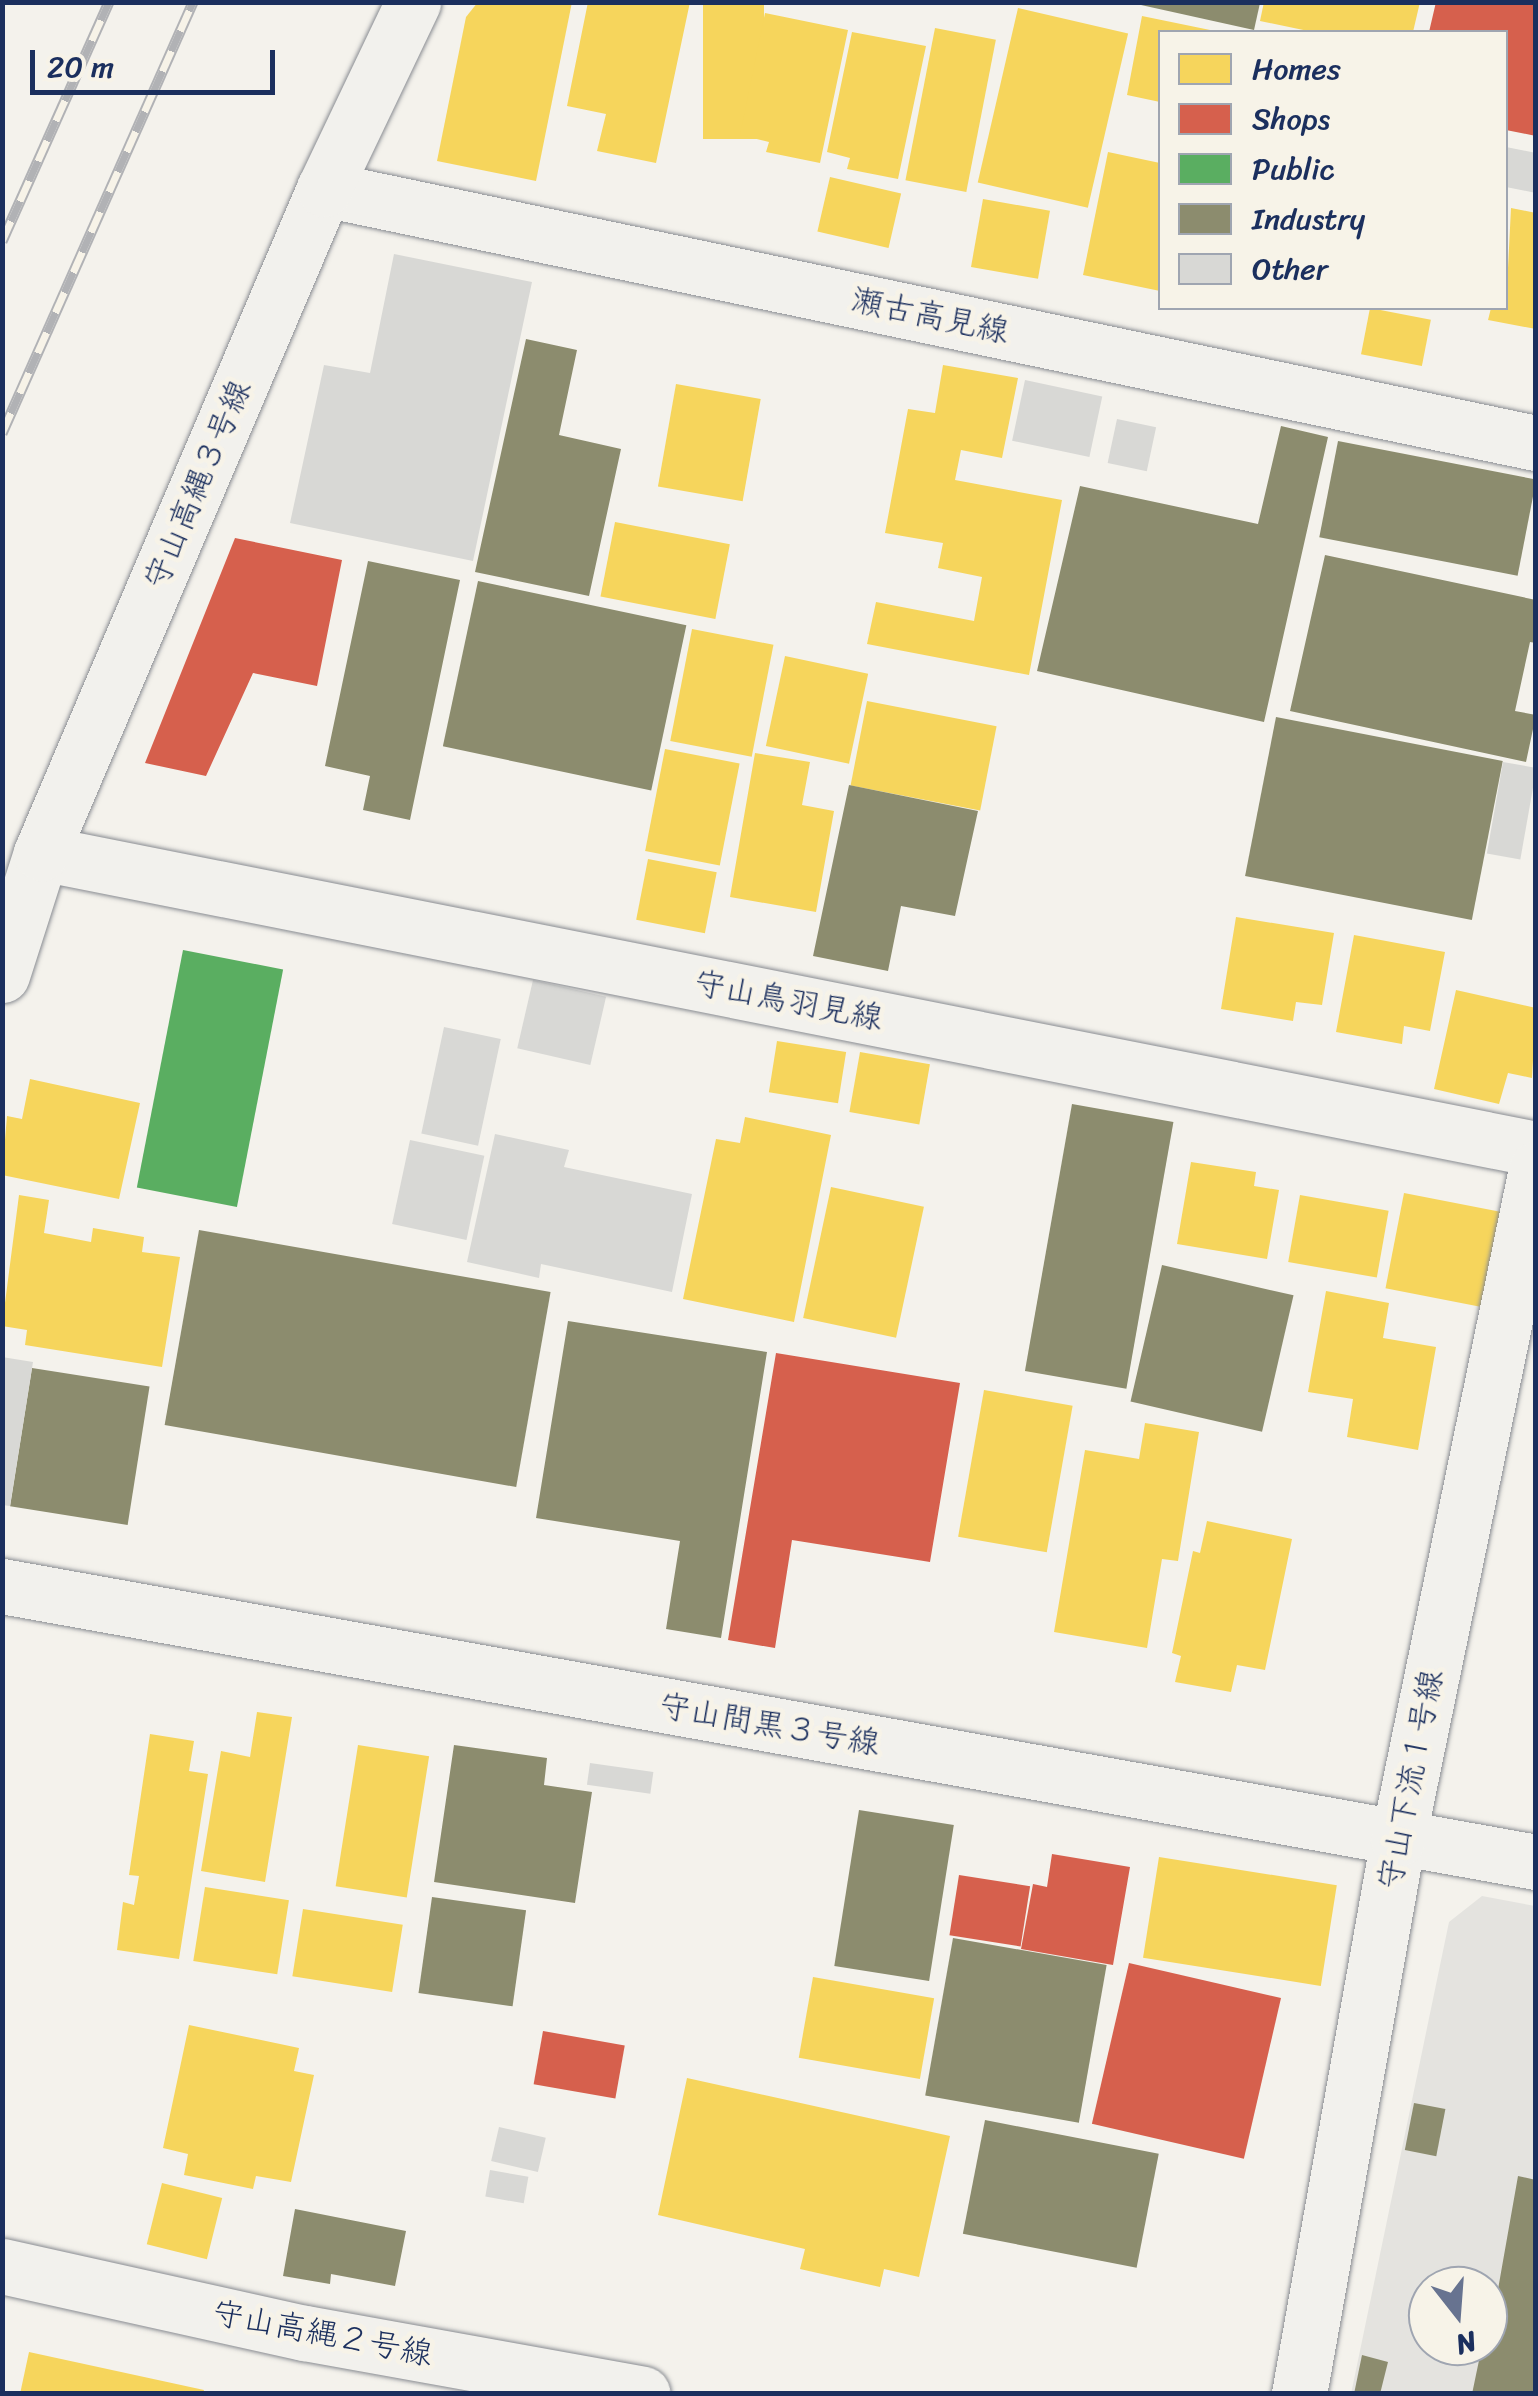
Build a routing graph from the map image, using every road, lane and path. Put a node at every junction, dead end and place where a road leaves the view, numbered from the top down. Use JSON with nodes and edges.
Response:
{"nodes":[{"id":1,"x":414,"y":2,"type":"edge"},
{"id":2,"x":324,"y":189,"type":"junction"},
{"id":3,"x":1536,"y":444,"type":"edge"},
{"id":4,"x":41,"y":853,"type":"junction"},
{"id":5,"x":2,"y":975,"type":"edge"},
{"id":6,"x":1536,"y":1149,"type":"edge"},
{"id":7,"x":1536,"y":1169,"type":"edge"},
{"id":8,"x":2,"y":1586,"type":"edge"},
{"id":9,"x":1398,"y":1840,"type":"junction"},
{"id":10,"x":1536,"y":1862,"type":"edge"},
{"id":11,"x":2,"y":2266,"type":"edge"},
{"id":12,"x":644,"y":2394,"type":"edge"},
{"id":13,"x":1298,"y":2394,"type":"edge"}],
"edges":[{"from":1,"to":2,"type":"street","name":"守山高縄３号線"},
{"from":2,"to":3,"type":"street","name":"瀬古高見線"},
{"from":2,"to":4,"type":"street","name":"守山高縄３号線"},
{"from":4,"to":5,"type":"street","name":"守山高縄３号線"},
{"from":4,"to":6,"type":"street","name":"守山鳥羽見線"},
{"from":7,"to":9,"type":"street","name":"守山下流１号線"},
{"from":8,"to":9,"type":"street","name":"守山間黒３号線"},
{"from":9,"to":10,"type":"street","name":"守山間黒３号線"},
{"from":9,"to":13,"type":"street","name":"守山下流１号線"},
{"from":11,"to":12,"type":"street","name":"守山高縄２号線"}]}
